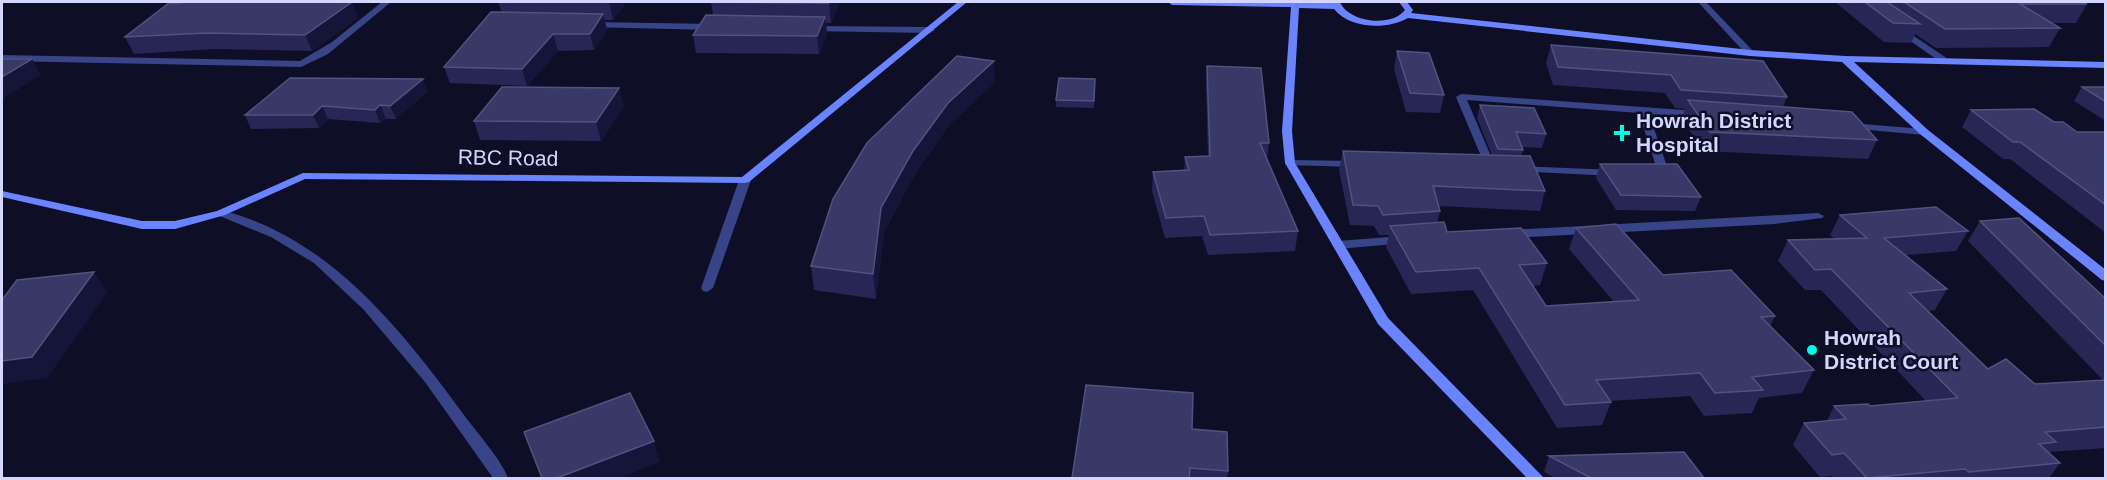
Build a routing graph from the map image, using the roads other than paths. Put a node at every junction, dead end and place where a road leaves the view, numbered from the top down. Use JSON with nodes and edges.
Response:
{"nodes":[{"id":1,"x":387,"y":2,"type":"edge"},
{"id":2,"x":963,"y":2,"type":"edge"},
{"id":3,"x":1172,"y":2,"type":"edge"},
{"id":4,"x":1402,"y":2,"type":"edge"},
{"id":5,"x":1702,"y":2,"type":"edge"},
{"id":6,"x":1336,"y":4,"type":"edge"},
{"id":7,"x":1295,"y":6,"type":"junction"},
{"id":8,"x":1408,"y":15,"type":"junction"},
{"id":9,"x":1889,"y":21,"type":"edge"},
{"id":10,"x":579,"y":25,"type":"edge"},
{"id":11,"x":719,"y":27,"type":"edge"},
{"id":12,"x":801,"y":28,"type":"edge"},
{"id":13,"x":930,"y":30,"type":"junction"},
{"id":14,"x":1750,"y":53,"type":"junction"},
{"id":15,"x":2,"y":58,"type":"edge"},
{"id":16,"x":1845,"y":59,"type":"junction"},
{"id":17,"x":1945,"y":61,"type":"junction"},
{"id":18,"x":2106,"y":65,"type":"edge"},
{"id":19,"x":1642,"y":110,"type":"junction"},
{"id":20,"x":1713,"y":115,"type":"edge"},
{"id":21,"x":1842,"y":126,"type":"edge"},
{"id":22,"x":1923,"y":132,"type":"junction"},
{"id":23,"x":1290,"y":163,"type":"junction"},
{"id":24,"x":1372,"y":165,"type":"edge"},
{"id":25,"x":1489,"y":168,"type":"edge"},
{"id":26,"x":1512,"y":169,"type":"edge"},
{"id":27,"x":1629,"y":174,"type":"edge"},
{"id":28,"x":1653,"y":175,"type":"edge"},
{"id":29,"x":745,"y":180,"type":"junction"},
{"id":30,"x":2,"y":194,"type":"edge"},
{"id":31,"x":221,"y":213,"type":"junction"},
{"id":32,"x":1818,"y":216,"type":"dead end"},
{"id":33,"x":1492,"y":235,"type":"edge"},
{"id":34,"x":1412,"y":239,"type":"edge"},
{"id":35,"x":1338,"y":245,"type":"junction"},
{"id":36,"x":2106,"y":278,"type":"edge"},
{"id":37,"x":707,"y":288,"type":"dead end"},
{"id":38,"x":501,"y":478,"type":"edge"},
{"id":39,"x":1536,"y":478,"type":"edge"}],
"edges":[{"from":1,"to":15,"type":"street"},
{"from":2,"to":13,"type":"main road"},
{"from":3,"to":7,"type":"main road"},
{"from":4,"to":8,"type":"main road"},
{"from":5,"to":14,"type":"street"},
{"from":6,"to":7,"type":"main road"},
{"from":6,"to":8,"type":"main road"},
{"from":7,"to":23,"type":"main road"},
{"from":8,"to":14,"type":"main road"},
{"from":9,"to":17,"type":"street"},
{"from":10,"to":11,"type":"street"},
{"from":12,"to":13,"type":"street"},
{"from":13,"to":29,"type":"main road"},
{"from":14,"to":16,"type":"main road"},
{"from":16,"to":17,"type":"main road"},
{"from":16,"to":22,"type":"main road"},
{"from":17,"to":18,"type":"main road"},
{"from":19,"to":20,"type":"street"},
{"from":19,"to":25,"type":"street"},
{"from":19,"to":28,"type":"street"},
{"from":21,"to":22,"type":"street"},
{"from":22,"to":36,"type":"main road"},
{"from":23,"to":24,"type":"street"},
{"from":23,"to":35,"type":"main road"},
{"from":26,"to":27,"type":"street"},
{"from":29,"to":31,"type":"main road","name":"RBC Road"},
{"from":29,"to":37,"type":"street"},
{"from":30,"to":31,"type":"main road","name":"RBC Road"},
{"from":31,"to":38,"type":"street"},
{"from":32,"to":33,"type":"street"},
{"from":34,"to":35,"type":"street"},
{"from":35,"to":39,"type":"main road"}]}
